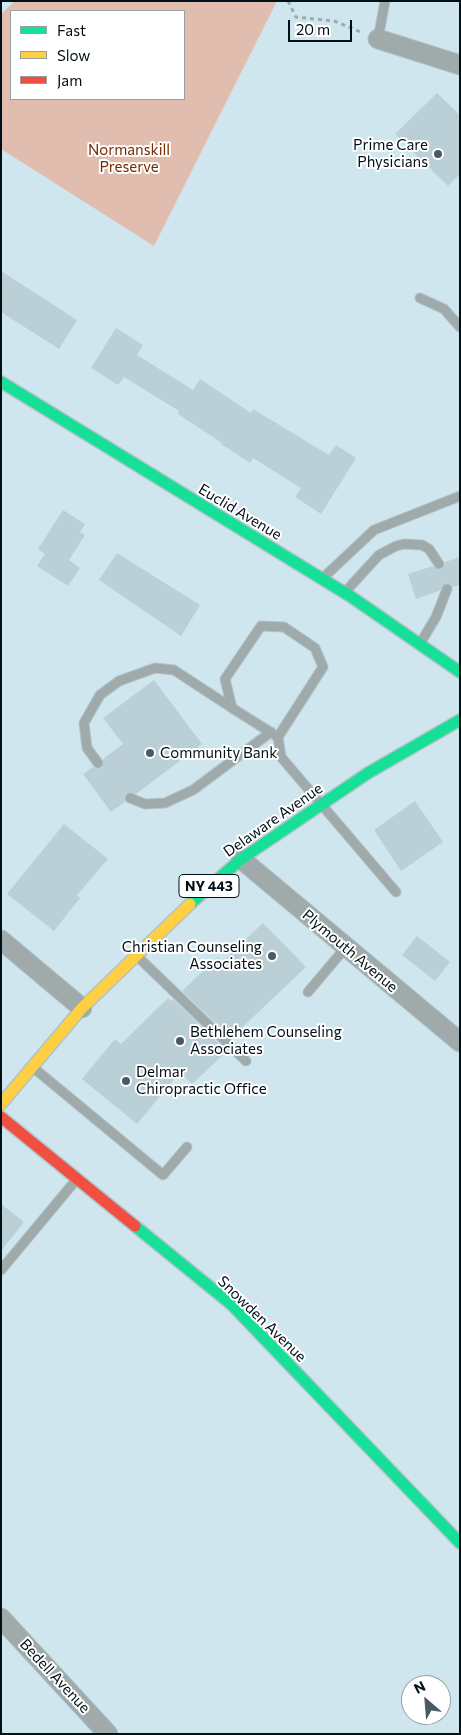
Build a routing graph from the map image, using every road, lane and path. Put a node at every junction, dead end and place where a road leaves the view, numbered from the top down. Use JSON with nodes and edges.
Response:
{"nodes":[{"id":1,"x":288,"y":1,"type":"edge"},
{"id":2,"x":385,"y":1,"type":"edge"},
{"id":3,"x":378,"y":39,"type":"junction"},
{"id":4,"x":460,"y":65,"type":"edge"},
{"id":5,"x":420,"y":298,"type":"dead end"},
{"id":6,"x":460,"y":327,"type":"edge"},
{"id":7,"x":1,"y":382,"type":"edge"},
{"id":8,"x":460,"y":496,"type":"edge"},
{"id":9,"x":439,"y":564,"type":"dead end"},
{"id":10,"x":322,"y":579,"type":"junction"},
{"id":11,"x":447,"y":589,"type":"dead end"},
{"id":12,"x":344,"y":593,"type":"junction"},
{"id":13,"x":420,"y":646,"type":"junction"},
{"id":14,"x":460,"y":672,"type":"edge"},
{"id":15,"x":232,"y":708,"type":"junction"},
{"id":16,"x":460,"y":720,"type":"edge"},
{"id":17,"x":275,"y":735,"type":"junction"},
{"id":18,"x":98,"y":763,"type":"dead end"},
{"id":19,"x":130,"y":798,"type":"dead end"},
{"id":20,"x":322,"y":803,"type":"junction"},
{"id":21,"x":241,"y":859,"type":"junction"},
{"id":22,"x":396,"y":892,"type":"dead end"},
{"id":23,"x":1,"y":940,"type":"edge"},
{"id":24,"x":346,"y":947,"type":"junction"},
{"id":25,"x":136,"y":955,"type":"junction"},
{"id":26,"x":308,"y":992,"type":"dead end"},
{"id":27,"x":82,"y":1008,"type":"junction"},
{"id":28,"x":460,"y":1042,"type":"edge"},
{"id":29,"x":246,"y":1061,"type":"dead end"},
{"id":30,"x":32,"y":1067,"type":"junction"},
{"id":31,"x":1,"y":1104,"type":"edge"},
{"id":32,"x":1,"y":1117,"type":"edge"},
{"id":33,"x":187,"y":1147,"type":"dead end"},
{"id":34,"x":77,"y":1179,"type":"junction"},
{"id":35,"x":1,"y":1270,"type":"edge"},
{"id":36,"x":460,"y":1543,"type":"edge"},
{"id":37,"x":1,"y":1618,"type":"edge"},
{"id":38,"x":108,"y":1734,"type":"edge"}],
"edges":[{"from":1,"to":3,"type":"path"},
{"from":2,"to":3,"type":"lane"},
{"from":3,"to":4,"type":"street"},
{"from":5,"to":6,"type":"lane"},
{"from":7,"to":10,"type":"street","name":"Euclid Avenue"},
{"from":8,"to":10,"type":"lane"},
{"from":9,"to":12,"type":"lane"},
{"from":10,"to":12,"type":"street","name":"Euclid Avenue"},
{"from":11,"to":13,"type":"lane"},
{"from":12,"to":13,"type":"street","name":"Euclid Avenue"},
{"from":13,"to":14,"type":"street","name":"Euclid Avenue"},
{"from":15,"to":17,"type":"lane"},
{"from":15,"to":17,"type":"lane"},
{"from":15,"to":18,"type":"lane"},
{"from":16,"to":20,"type":"street","name":"Delaware Avenue","number":"NY 443"},
{"from":17,"to":19,"type":"lane"},
{"from":17,"to":20,"type":"lane"},
{"from":20,"to":21,"type":"street","name":"Delaware Avenue","number":"NY 443"},
{"from":20,"to":22,"type":"lane"},
{"from":21,"to":24,"type":"street","name":"Plymouth Avenue"},
{"from":21,"to":25,"type":"street","name":"Delaware Avenue","number":"NY 443"},
{"from":23,"to":27,"type":"street"},
{"from":24,"to":26,"type":"lane"},
{"from":24,"to":28,"type":"street","name":"Plymouth Avenue"},
{"from":25,"to":27,"type":"street","name":"Delaware Avenue","number":"NY 443"},
{"from":25,"to":29,"type":"lane"},
{"from":27,"to":30,"type":"street","name":"Delaware Avenue","number":"NY 443"},
{"from":30,"to":31,"type":"street","name":"Delaware Avenue","number":"NY 443"},
{"from":30,"to":33,"type":"lane"},
{"from":32,"to":34,"type":"street","name":"Snowden Avenue"},
{"from":34,"to":35,"type":"lane"},
{"from":34,"to":36,"type":"street","name":"Snowden Avenue"},
{"from":37,"to":38,"type":"street","name":"Bedell Avenue"}]}
